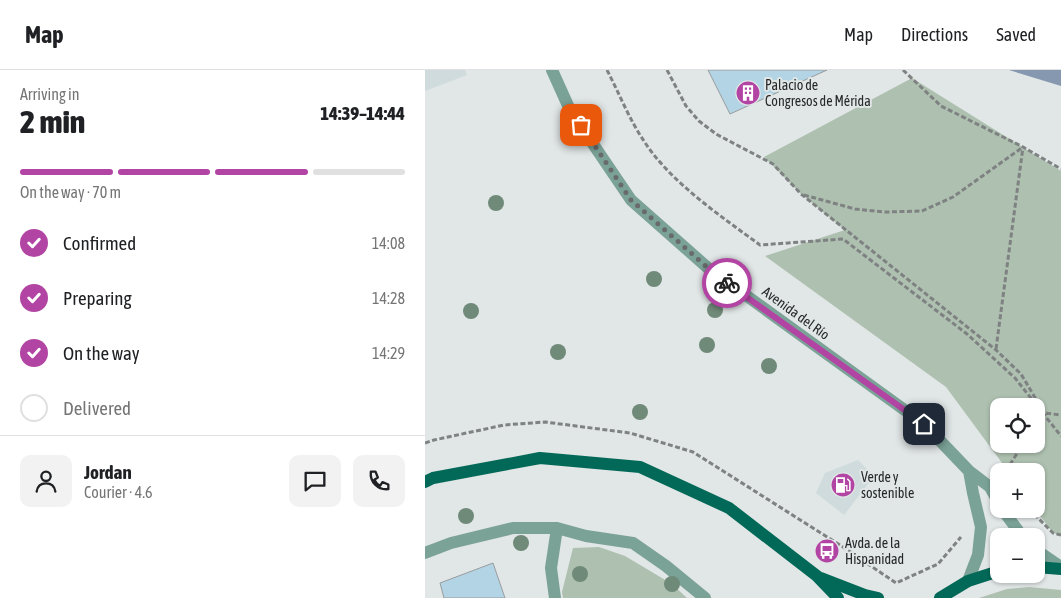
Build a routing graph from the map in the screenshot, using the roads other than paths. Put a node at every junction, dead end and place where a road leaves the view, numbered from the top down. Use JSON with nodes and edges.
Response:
{"nodes":[{"id":1,"x":552,"y":70,"type":"edge"},
{"id":2,"x":969,"y":471,"type":"junction"},
{"id":3,"x":425,"y":482,"type":"edge"},
{"id":4,"x":990,"y":487,"type":"edge"},
{"id":5,"x":557,"y":528,"type":"junction"},
{"id":6,"x":425,"y":553,"type":"edge"},
{"id":7,"x":1045,"y":556,"type":"edge"},
{"id":8,"x":1045,"y":567,"type":"edge"},
{"id":9,"x":1061,"y":568,"type":"edge"},
{"id":10,"x":990,"y":574,"type":"edge"},
{"id":11,"x":817,"y":576,"type":"junction"},
{"id":12,"x":968,"y":581,"type":"junction"},
{"id":13,"x":555,"y":598,"type":"edge"},
{"id":14,"x":705,"y":598,"type":"edge"},
{"id":15,"x":838,"y":598,"type":"edge"},
{"id":16,"x":878,"y":598,"type":"edge"},
{"id":17,"x":940,"y":598,"type":"edge"}],
"edges":[{"from":1,"to":2,"type":"street","name":"Avenida del Río"},
{"from":2,"to":4,"type":"street","name":"Avenida del Río"},
{"from":2,"to":12,"type":"street"},
{"from":3,"to":11,"type":"main road"},
{"from":5,"to":6,"type":"street"},
{"from":5,"to":13,"type":"street"},
{"from":5,"to":14,"type":"street"},
{"from":7,"to":9,"type":"street"},
{"from":8,"to":9,"type":"main road"},
{"from":10,"to":12,"type":"main road"},
{"from":11,"to":15,"type":"main road"},
{"from":11,"to":16,"type":"main road"},
{"from":12,"to":17,"type":"main road"}]}
